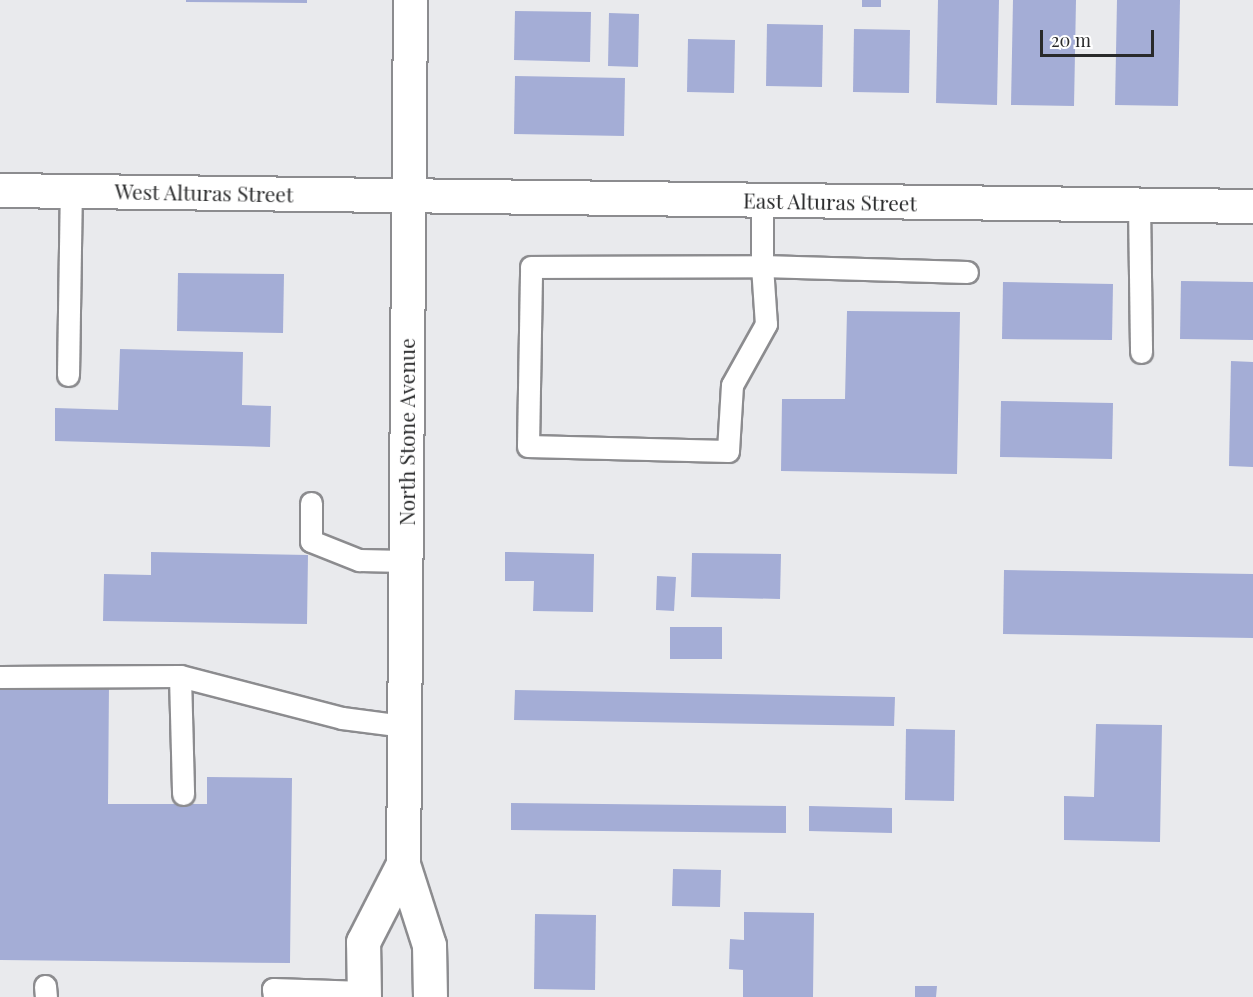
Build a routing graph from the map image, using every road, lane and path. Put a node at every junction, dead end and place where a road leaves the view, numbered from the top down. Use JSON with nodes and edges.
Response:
{"nodes":[{"id":1,"x":410,"y":0,"type":"edge"},
{"id":2,"x":0,"y":190,"type":"edge"},
{"id":3,"x":72,"y":191,"type":"junction"},
{"id":4,"x":408,"y":195,"type":"junction"},
{"id":5,"x":762,"y":200,"type":"junction"},
{"id":6,"x":1139,"y":204,"type":"junction"},
{"id":7,"x":1253,"y":206,"type":"edge"},
{"id":8,"x":762,"y":266,"type":"junction"},
{"id":9,"x":967,"y":272,"type":"dead end"},
{"id":10,"x":1141,"y":352,"type":"dead end"},
{"id":11,"x":68,"y":375,"type":"dead end"},
{"id":12,"x":311,"y":502,"type":"dead end"},
{"id":13,"x":405,"y":561,"type":"junction"},
{"id":14,"x":180,"y":676,"type":"junction"},
{"id":15,"x":0,"y":677,"type":"edge"},
{"id":16,"x":404,"y":726,"type":"junction"},
{"id":17,"x":183,"y":794,"type":"dead end"},
{"id":18,"x":403,"y":864,"type":"junction"},
{"id":19,"x":364,"y":994,"type":"edge"},
{"id":20,"x":274,"y":997,"type":"edge"},
{"id":21,"x":430,"y":997,"type":"edge"}],
"edges":[{"from":1,"to":4,"type":"street","name":"North Stone Avenue"},
{"from":2,"to":3,"type":"street","name":"West Alturas Street"},
{"from":3,"to":4,"type":"street","name":"West Alturas Street"},
{"from":3,"to":11,"type":"lane"},
{"from":4,"to":5,"type":"street","name":"East Alturas Street"},
{"from":4,"to":13,"type":"street","name":"North Stone Avenue"},
{"from":5,"to":6,"type":"street","name":"East Alturas Street"},
{"from":5,"to":8,"type":"lane"},
{"from":6,"to":7,"type":"street","name":"East Alturas Street"},
{"from":6,"to":10,"type":"lane"},
{"from":8,"to":8,"type":"lane"},
{"from":8,"to":9,"type":"lane"},
{"from":12,"to":13,"type":"lane"},
{"from":13,"to":16,"type":"street","name":"North Stone Avenue"},
{"from":14,"to":15,"type":"lane"},
{"from":14,"to":16,"type":"lane"},
{"from":14,"to":17,"type":"lane"},
{"from":16,"to":18,"type":"street","name":"North Stone Avenue"},
{"from":18,"to":19,"type":"street","name":"North Stone Avenue"},
{"from":18,"to":21,"type":"street","name":"North Stone Avenue"},
{"from":19,"to":20,"type":"lane"}]}
